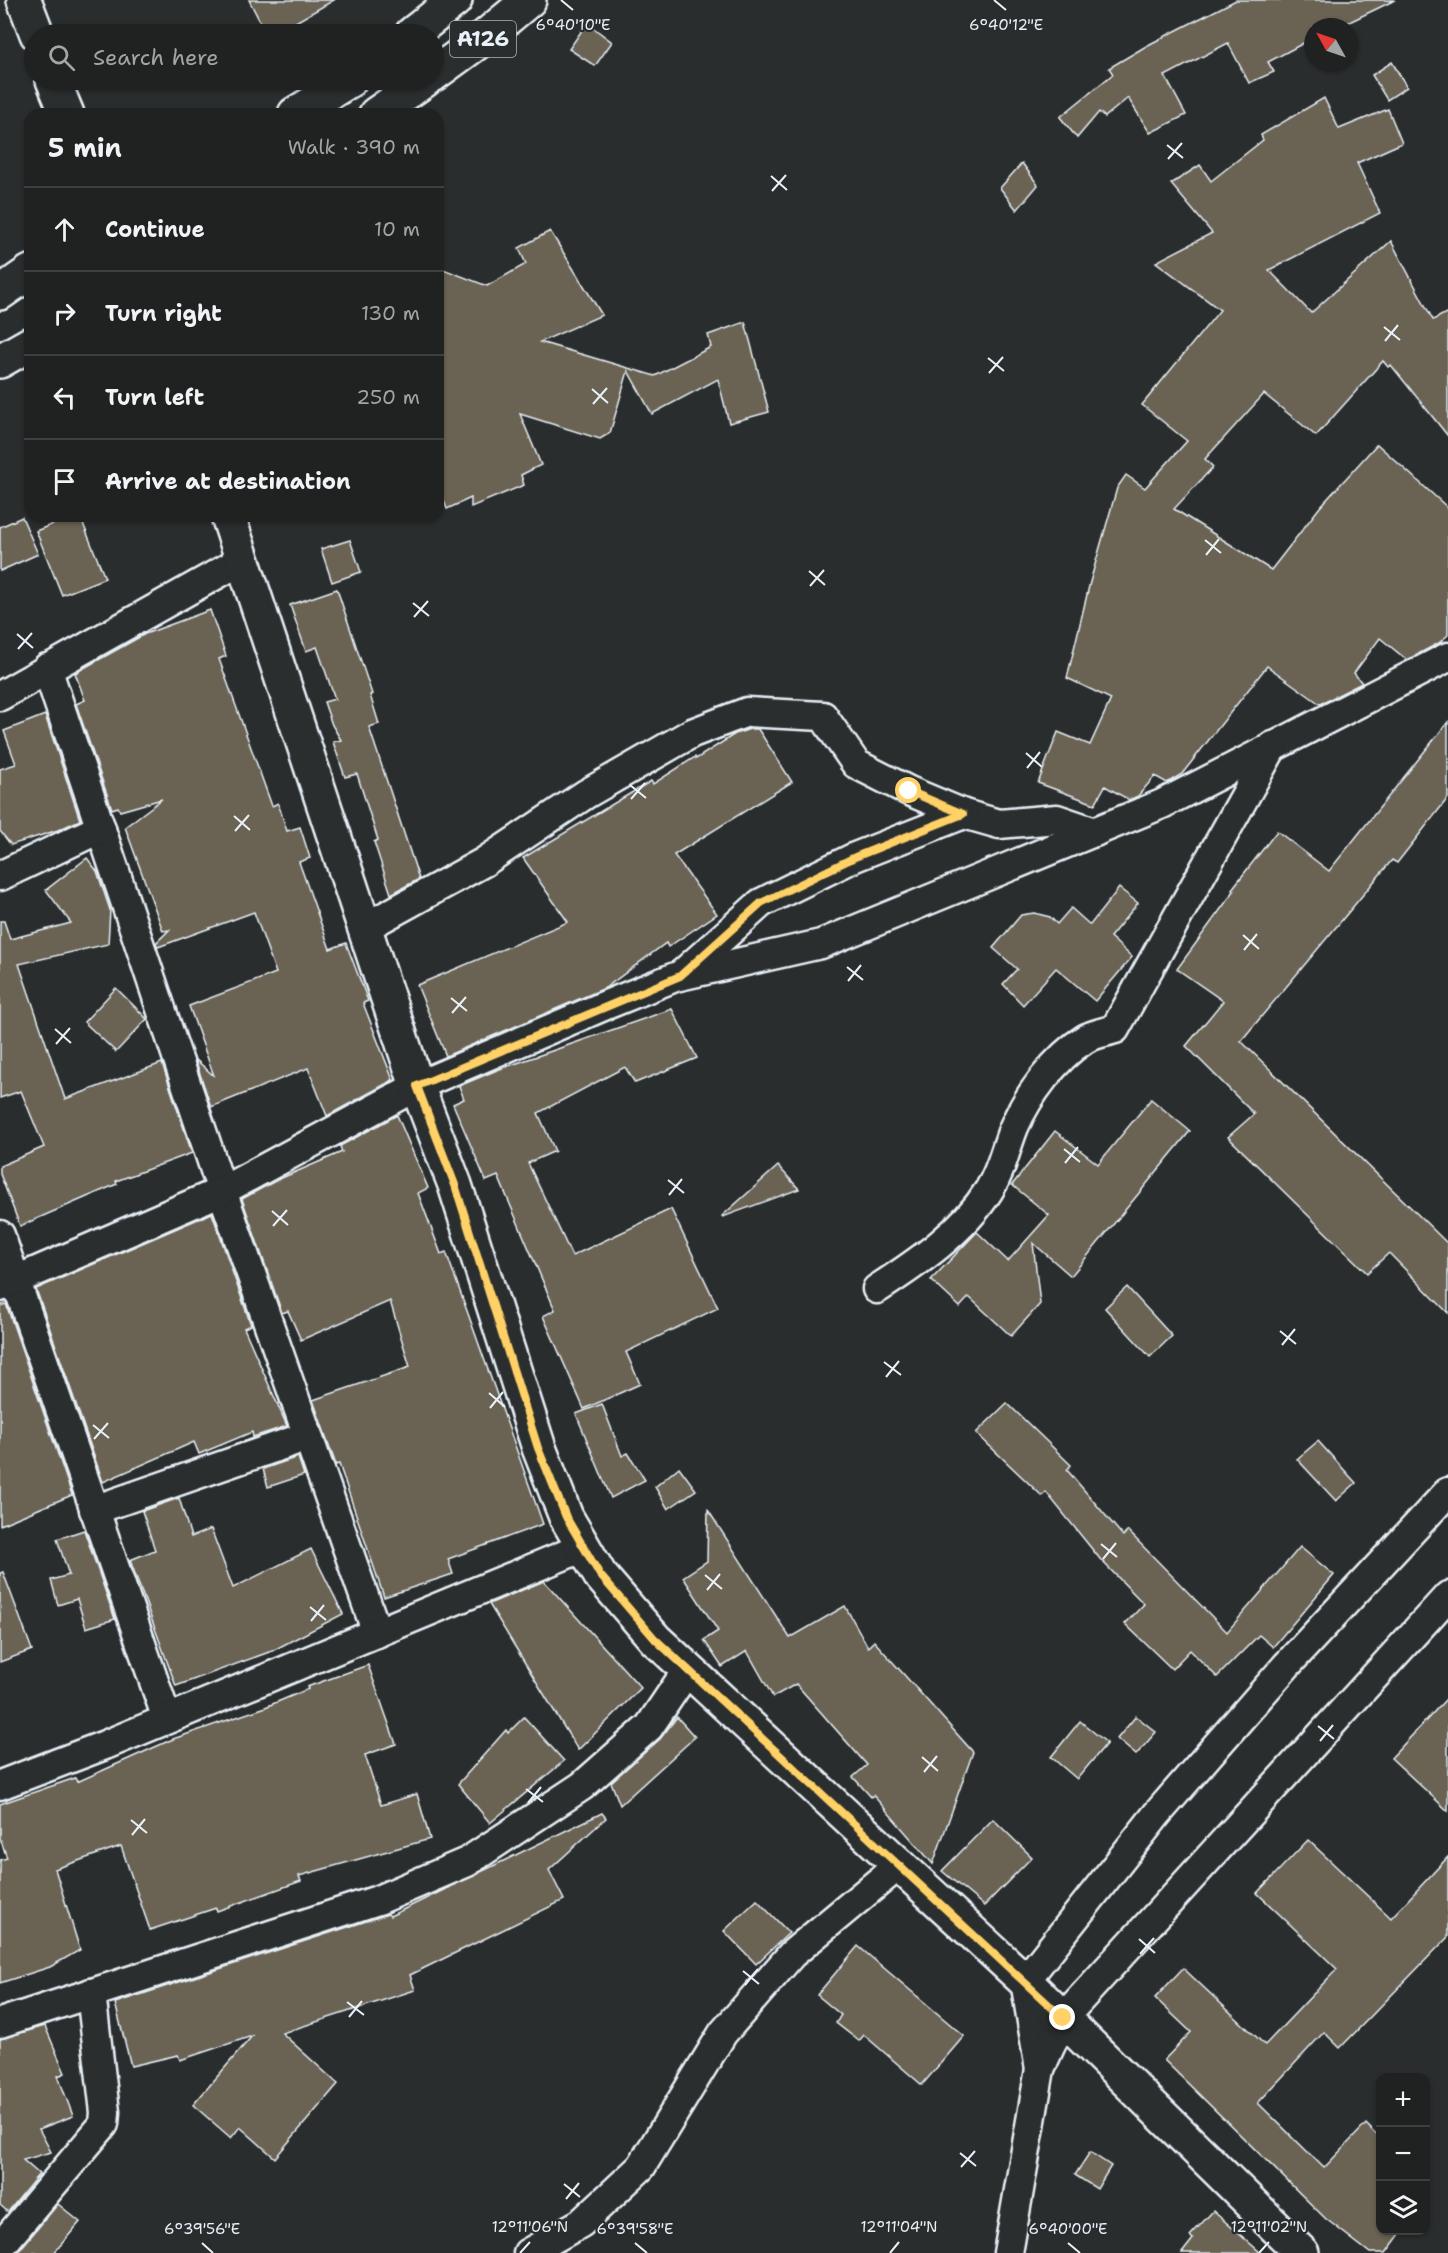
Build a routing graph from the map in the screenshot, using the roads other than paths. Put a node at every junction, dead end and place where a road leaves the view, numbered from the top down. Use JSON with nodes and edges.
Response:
{"nodes":[{"id":1,"x":24,"y":0,"type":"edge"},
{"id":2,"x":455,"y":0,"type":"edge"},
{"id":3,"x":529,"y":0,"type":"edge"},
{"id":4,"x":32,"y":24,"type":"edge"},
{"id":5,"x":425,"y":24,"type":"edge"},
{"id":6,"x":444,"y":67,"type":"edge"},
{"id":7,"x":57,"y":90,"type":"edge"},
{"id":8,"x":334,"y":90,"type":"edge"},
{"id":9,"x":411,"y":90,"type":"edge"},
{"id":10,"x":65,"y":108,"type":"edge"},
{"id":11,"x":305,"y":108,"type":"edge"},
{"id":12,"x":385,"y":108,"type":"edge"},
{"id":13,"x":24,"y":276,"type":"edge"},
{"id":14,"x":0,"y":293,"type":"edge"},
{"id":15,"x":24,"y":347,"type":"edge"},
{"id":16,"x":0,"y":361,"type":"edge"},
{"id":17,"x":230,"y":522,"type":"edge"},
{"id":18,"x":242,"y":560,"type":"junction"},
{"id":19,"x":1448,"y":657,"type":"edge"},
{"id":20,"x":47,"y":668,"type":"junction"},
{"id":21,"x":0,"y":696,"type":"edge"},
{"id":22,"x":1273,"y":746,"type":"junction"},
{"id":23,"x":963,"y":814,"type":"junction"},
{"id":24,"x":101,"y":828,"type":"junction"},
{"id":25,"x":1095,"y":832,"type":"junction"},
{"id":26,"x":0,"y":876,"type":"edge"},
{"id":27,"x":364,"y":928,"type":"junction"},
{"id":28,"x":680,"y":976,"type":"junction"},
{"id":29,"x":417,"y":1086,"type":"junction"},
{"id":30,"x":222,"y":1191,"type":"junction"},
{"id":31,"x":0,"y":1235,"type":"edge"},
{"id":32,"x":7,"y":1284,"type":"edge"},
{"id":33,"x":877,"y":1289,"type":"dead end"},
{"id":34,"x":308,"y":1436,"type":"junction"},
{"id":35,"x":1448,"y":1492,"type":"edge"},
{"id":36,"x":94,"y":1510,"type":"junction"},
{"id":37,"x":584,"y":1547,"type":"junction"},
{"id":38,"x":1448,"y":1596,"type":"edge"},
{"id":39,"x":377,"y":1633,"type":"junction"},
{"id":40,"x":688,"y":1669,"type":"junction"},
{"id":41,"x":168,"y":1719,"type":"junction"},
{"id":42,"x":0,"y":1785,"type":"edge"},
{"id":43,"x":901,"y":1868,"type":"junction"},
{"id":44,"x":1025,"y":1981,"type":"junction"},
{"id":45,"x":91,"y":1993,"type":"junction"},
{"id":46,"x":1063,"y":2018,"type":"junction"},
{"id":47,"x":0,"y":2023,"type":"edge"},
{"id":48,"x":1040,"y":2069,"type":"junction"},
{"id":49,"x":0,"y":2247,"type":"edge"},
{"id":50,"x":528,"y":2253,"type":"edge"},
{"id":51,"x":1008,"y":2253,"type":"edge"},
{"id":52,"x":1302,"y":2253,"type":"edge"}],
"edges":[{"from":1,"to":4,"type":"main road"},
{"from":2,"to":5,"type":"main road","number":"A126"},
{"from":3,"to":6,"type":"main road","number":"A126"},
{"from":7,"to":10,"type":"main road"},
{"from":8,"to":11,"type":"main road"},
{"from":9,"to":12,"type":"main road","number":"A126"},
{"from":13,"to":14,"type":"main road"},
{"from":15,"to":16,"type":"main road"},
{"from":17,"to":18,"type":"main road"},
{"from":18,"to":20,"type":"street"},
{"from":18,"to":27,"type":"main road"},
{"from":19,"to":22,"type":"street"},
{"from":20,"to":21,"type":"street"},
{"from":20,"to":24,"type":"street"},
{"from":22,"to":25,"type":"street"},
{"from":22,"to":33,"type":"street"},
{"from":23,"to":25,"type":"street"},
{"from":23,"to":27,"type":"street"},
{"from":23,"to":28,"type":"street"},
{"from":24,"to":26,"type":"street"},
{"from":24,"to":30,"type":"street"},
{"from":25,"to":28,"type":"street"},
{"from":27,"to":29,"type":"main road"},
{"from":28,"to":29,"type":"street"},
{"from":29,"to":30,"type":"street"},
{"from":29,"to":37,"type":"main road"},
{"from":30,"to":32,"type":"street"},
{"from":30,"to":34,"type":"street"},
{"from":31,"to":32,"type":"street"},
{"from":32,"to":36,"type":"street"},
{"from":34,"to":36,"type":"street"},
{"from":34,"to":39,"type":"street"},
{"from":35,"to":44,"type":"street"},
{"from":36,"to":41,"type":"street"},
{"from":37,"to":39,"type":"street"},
{"from":37,"to":40,"type":"main road"},
{"from":38,"to":46,"type":"street"},
{"from":39,"to":41,"type":"street"},
{"from":40,"to":43,"type":"main road"},
{"from":40,"to":45,"type":"street"},
{"from":41,"to":42,"type":"street"},
{"from":43,"to":44,"type":"main road"},
{"from":43,"to":50,"type":"street"},
{"from":44,"to":46,"type":"main road"},
{"from":44,"to":48,"type":"street"},
{"from":45,"to":47,"type":"street"},
{"from":45,"to":49,"type":"street"},
{"from":46,"to":48,"type":"street"},
{"from":46,"to":52,"type":"main road"},
{"from":48,"to":51,"type":"street"}]}
